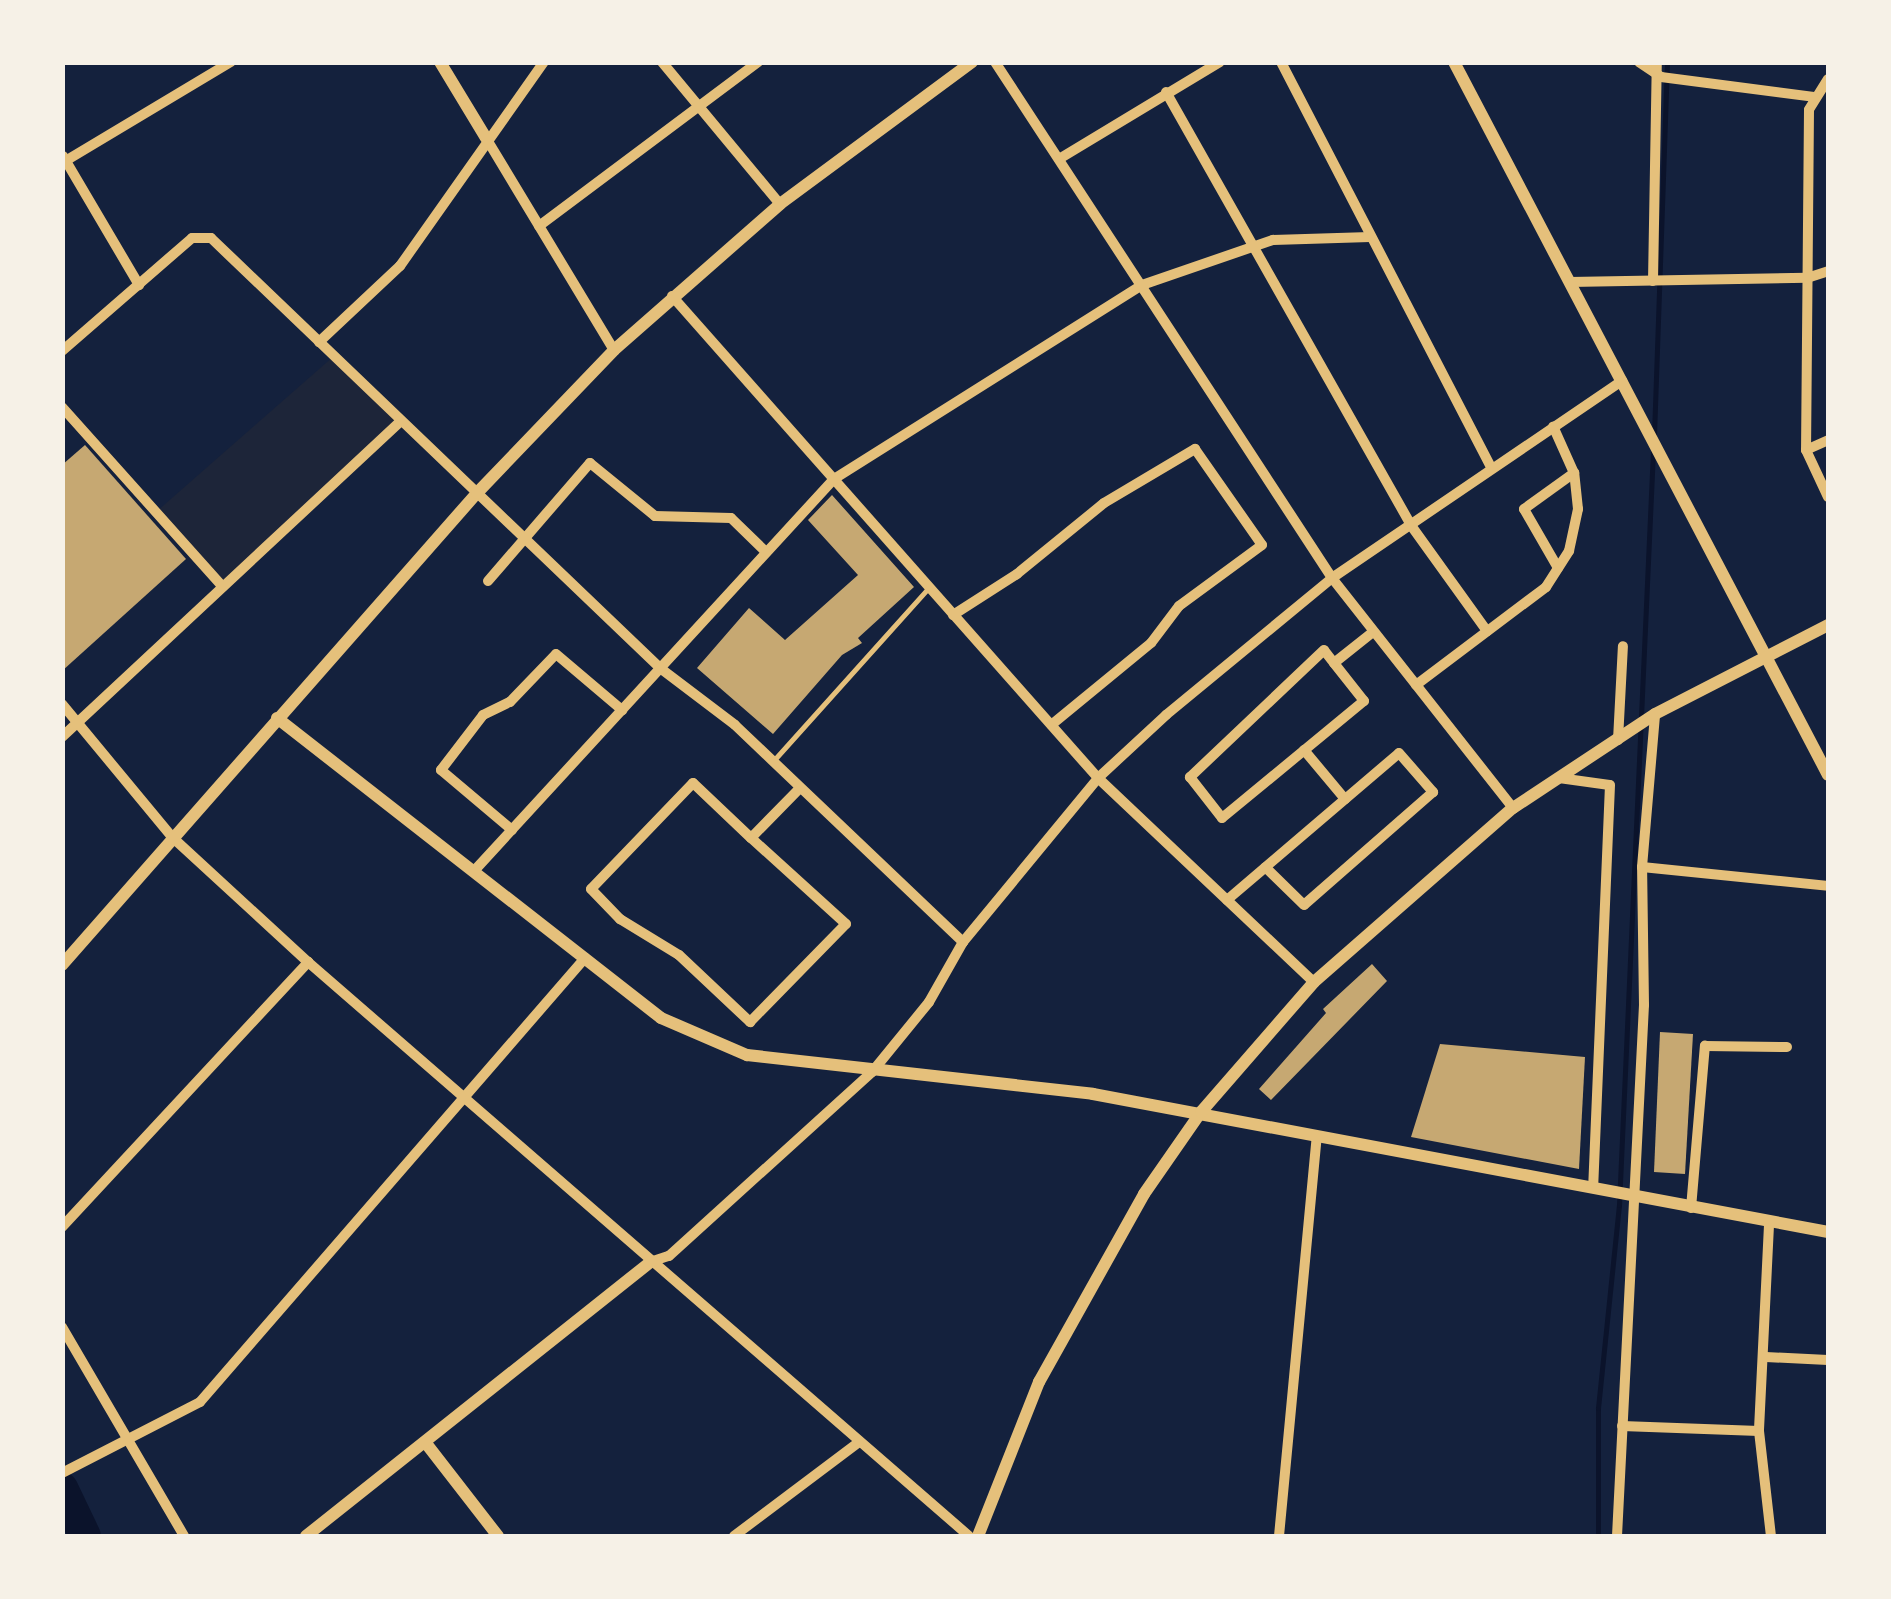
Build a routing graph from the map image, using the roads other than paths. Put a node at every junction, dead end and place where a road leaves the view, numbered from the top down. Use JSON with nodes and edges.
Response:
{"nodes":[{"id":1,"x":231,"y":62,"type":"edge"},
{"id":2,"x":440,"y":62,"type":"edge"},
{"id":3,"x":544,"y":62,"type":"edge"},
{"id":4,"x":662,"y":62,"type":"edge"},
{"id":5,"x":758,"y":62,"type":"edge"},
{"id":6,"x":972,"y":62,"type":"edge"},
{"id":7,"x":995,"y":62,"type":"edge"},
{"id":8,"x":1220,"y":62,"type":"edge"},
{"id":9,"x":1281,"y":62,"type":"edge"},
{"id":10,"x":1639,"y":62,"type":"edge"},
{"id":11,"x":1455,"y":63,"type":"edge"},
{"id":12,"x":1658,"y":71,"type":"edge"},
{"id":13,"x":1828,"y":80,"type":"edge"},
{"id":14,"x":1166,"y":92,"type":"junction"},
{"id":15,"x":1814,"y":97,"type":"junction"},
{"id":16,"x":702,"y":109,"type":"junction"},
{"id":17,"x":486,"y":138,"type":"junction"},
{"id":18,"x":1059,"y":159,"type":"junction"},
{"id":19,"x":64,"y":160,"type":"edge"},
{"id":20,"x":780,"y":204,"type":"junction"},
{"id":21,"x":539,"y":226,"type":"junction"},
{"id":22,"x":1370,"y":236,"type":"junction"},
{"id":23,"x":1256,"y":246,"type":"junction"},
{"id":24,"x":1828,"y":271,"type":"edge"},
{"id":25,"x":1807,"y":278,"type":"junction"},
{"id":26,"x":1653,"y":281,"type":"junction"},
{"id":27,"x":1570,"y":282,"type":"junction"},
{"id":28,"x":139,"y":284,"type":"junction"},
{"id":29,"x":1142,"y":285,"type":"junction"},
{"id":30,"x":672,"y":296,"type":"junction"},
{"id":31,"x":319,"y":342,"type":"junction"},
{"id":32,"x":614,"y":350,"type":"junction"},
{"id":33,"x":62,"y":351,"type":"edge"},
{"id":34,"x":1622,"y":381,"type":"junction"},
{"id":35,"x":62,"y":407,"type":"edge"},
{"id":36,"x":401,"y":421,"type":"junction"},
{"id":37,"x":1553,"y":426,"type":"junction"},
{"id":38,"x":1828,"y":440,"type":"edge"},
{"id":39,"x":1806,"y":450,"type":"junction"},
{"id":40,"x":1490,"y":466,"type":"junction"},
{"id":41,"x":1574,"y":473,"type":"junction"},
{"id":42,"x":834,"y":479,"type":"junction"},
{"id":43,"x":477,"y":492,"type":"junction"},
{"id":44,"x":1828,"y":497,"type":"edge"},
{"id":45,"x":1410,"y":524,"type":"junction"},
{"id":46,"x":524,"y":538,"type":"junction"},
{"id":47,"x":766,"y":552,"type":"junction"},
{"id":48,"x":1558,"y":568,"type":"junction"},
{"id":49,"x":1332,"y":578,"type":"junction"},
{"id":50,"x":488,"y":581,"type":"dead end"},
{"id":51,"x":223,"y":587,"type":"junction"},
{"id":52,"x":929,"y":587,"type":"junction"},
{"id":53,"x":953,"y":615,"type":"junction"},
{"id":54,"x":1828,"y":625,"type":"edge"},
{"id":55,"x":1488,"y":631,"type":"junction"},
{"id":56,"x":1373,"y":632,"type":"junction"},
{"id":57,"x":1623,"y":646,"type":"dead end"},
{"id":58,"x":1766,"y":654,"type":"junction"},
{"id":59,"x":1334,"y":663,"type":"junction"},
{"id":60,"x":660,"y":668,"type":"junction"},
{"id":61,"x":1416,"y":686,"type":"junction"},
{"id":62,"x":62,"y":704,"type":"edge"},
{"id":63,"x":622,"y":710,"type":"junction"},
{"id":64,"x":1651,"y":717,"type":"junction"},
{"id":65,"x":277,"y":718,"type":"junction"},
{"id":66,"x":78,"y":722,"type":"junction"},
{"id":67,"x":1051,"y":725,"type":"junction"},
{"id":68,"x":62,"y":737,"type":"edge"},
{"id":69,"x":1622,"y":737,"type":"junction"},
{"id":70,"x":1304,"y":750,"type":"junction"},
{"id":71,"x":773,"y":762,"type":"junction"},
{"id":72,"x":1828,"y":775,"type":"edge"},
{"id":73,"x":1098,"y":778,"type":"junction"},
{"id":74,"x":1559,"y":778,"type":"junction"},
{"id":75,"x":800,"y":788,"type":"junction"},
{"id":76,"x":1345,"y":799,"type":"junction"},
{"id":77,"x":1513,"y":808,"type":"junction"},
{"id":78,"x":512,"y":830,"type":"junction"},
{"id":79,"x":172,"y":837,"type":"junction"},
{"id":80,"x":751,"y":838,"type":"junction"},
{"id":81,"x":1265,"y":867,"type":"junction"},
{"id":82,"x":1642,"y":868,"type":"junction"},
{"id":83,"x":474,"y":871,"type":"junction"},
{"id":84,"x":1828,"y":886,"type":"edge"},
{"id":85,"x":1227,"y":900,"type":"junction"},
{"id":86,"x":963,"y":942,"type":"junction"},
{"id":87,"x":586,"y":958,"type":"junction"},
{"id":88,"x":308,"y":962,"type":"junction"},
{"id":89,"x":62,"y":964,"type":"edge"},
{"id":90,"x":1314,"y":982,"type":"junction"},
{"id":91,"x":1787,"y":1047,"type":"dead end"},
{"id":92,"x":872,"y":1072,"type":"junction"},
{"id":93,"x":461,"y":1100,"type":"junction"},
{"id":94,"x":1201,"y":1112,"type":"junction"},
{"id":95,"x":1318,"y":1136,"type":"junction"},
{"id":96,"x":1600,"y":1187,"type":"junction"},
{"id":97,"x":1631,"y":1194,"type":"junction"},
{"id":98,"x":1691,"y":1208,"type":"junction"},
{"id":99,"x":1769,"y":1225,"type":"junction"},
{"id":100,"x":62,"y":1227,"type":"edge"},
{"id":101,"x":1828,"y":1232,"type":"edge"},
{"id":102,"x":650,"y":1262,"type":"junction"},
{"id":103,"x":62,"y":1326,"type":"edge"},
{"id":104,"x":1766,"y":1357,"type":"junction"},
{"id":105,"x":1828,"y":1360,"type":"edge"},
{"id":106,"x":1622,"y":1426,"type":"junction"},
{"id":107,"x":1760,"y":1431,"type":"junction"},
{"id":108,"x":128,"y":1440,"type":"junction"},
{"id":109,"x":425,"y":1442,"type":"junction"},
{"id":110,"x":859,"y":1442,"type":"junction"},
{"id":111,"x":62,"y":1474,"type":"edge"},
{"id":112,"x":184,"y":1536,"type":"edge"},
{"id":113,"x":306,"y":1536,"type":"edge"},
{"id":114,"x":498,"y":1536,"type":"edge"},
{"id":115,"x":734,"y":1536,"type":"edge"},
{"id":116,"x":969,"y":1536,"type":"edge"},
{"id":117,"x":978,"y":1536,"type":"edge"},
{"id":118,"x":1279,"y":1536,"type":"edge"},
{"id":119,"x":1617,"y":1536,"type":"edge"},
{"id":120,"x":1772,"y":1536,"type":"edge"}],
"edges":[{"from":1,"to":19,"type":"street"},
{"from":2,"to":17,"type":"street"},
{"from":3,"to":17,"type":"street"},
{"from":4,"to":16,"type":"street"},
{"from":5,"to":16,"type":"street"},
{"from":6,"to":20,"type":"street"},
{"from":7,"to":18,"type":"street"},
{"from":8,"to":14,"type":"street"},
{"from":9,"to":22,"type":"street"},
{"from":10,"to":12,"type":"street"},
{"from":11,"to":27,"type":"street"},
{"from":12,"to":15,"type":"street"},
{"from":12,"to":26,"type":"street"},
{"from":13,"to":15,"type":"street"},
{"from":14,"to":18,"type":"street"},
{"from":14,"to":23,"type":"street"},
{"from":15,"to":25,"type":"street"},
{"from":16,"to":20,"type":"street"},
{"from":16,"to":21,"type":"street"},
{"from":17,"to":21,"type":"street"},
{"from":17,"to":31,"type":"street"},
{"from":18,"to":29,"type":"street"},
{"from":19,"to":28,"type":"street"},
{"from":20,"to":30,"type":"street"},
{"from":21,"to":32,"type":"street"},
{"from":22,"to":23,"type":"street"},
{"from":22,"to":40,"type":"street"},
{"from":23,"to":29,"type":"street"},
{"from":23,"to":45,"type":"street"},
{"from":24,"to":25,"type":"street"},
{"from":25,"to":26,"type":"street"},
{"from":25,"to":39,"type":"street"},
{"from":26,"to":27,"type":"street"},
{"from":27,"to":34,"type":"street"},
{"from":28,"to":31,"type":"street"},
{"from":28,"to":33,"type":"street"},
{"from":29,"to":42,"type":"street"},
{"from":29,"to":49,"type":"street"},
{"from":30,"to":32,"type":"street"},
{"from":30,"to":42,"type":"street"},
{"from":31,"to":36,"type":"street"},
{"from":32,"to":43,"type":"street"},
{"from":34,"to":37,"type":"street"},
{"from":34,"to":58,"type":"street"},
{"from":35,"to":51,"type":"street"},
{"from":36,"to":43,"type":"street"},
{"from":36,"to":51,"type":"street"},
{"from":37,"to":40,"type":"street"},
{"from":37,"to":41,"type":"street"},
{"from":38,"to":39,"type":"street"},
{"from":39,"to":44,"type":"street"},
{"from":40,"to":45,"type":"street"},
{"from":41,"to":48,"type":"street"},
{"from":41,"to":48,"type":"street"},
{"from":42,"to":47,"type":"street"},
{"from":42,"to":52,"type":"street"},
{"from":43,"to":46,"type":"street"},
{"from":43,"to":65,"type":"street"},
{"from":45,"to":49,"type":"street"},
{"from":45,"to":55,"type":"street"},
{"from":46,"to":47,"type":"street"},
{"from":46,"to":50,"type":"street"},
{"from":46,"to":60,"type":"street"},
{"from":47,"to":60,"type":"street"},
{"from":48,"to":55,"type":"street"},
{"from":49,"to":56,"type":"street"},
{"from":49,"to":73,"type":"street"},
{"from":51,"to":66,"type":"street"},
{"from":52,"to":53,"type":"street"},
{"from":52,"to":71,"type":"lane"},
{"from":53,"to":67,"type":"street"},
{"from":53,"to":67,"type":"street"},
{"from":54,"to":58,"type":"street"},
{"from":55,"to":61,"type":"street"},
{"from":56,"to":59,"type":"street"},
{"from":56,"to":61,"type":"street"},
{"from":57,"to":69,"type":"street"},
{"from":58,"to":64,"type":"street"},
{"from":58,"to":72,"type":"street"},
{"from":59,"to":70,"type":"street"},
{"from":59,"to":70,"type":"street"},
{"from":60,"to":63,"type":"street"},
{"from":60,"to":71,"type":"street"},
{"from":61,"to":77,"type":"street"},
{"from":62,"to":66,"type":"street"},
{"from":63,"to":78,"type":"street"},
{"from":63,"to":78,"type":"street"},
{"from":64,"to":69,"type":"street"},
{"from":64,"to":82,"type":"street"},
{"from":65,"to":79,"type":"street"},
{"from":65,"to":83,"type":"street"},
{"from":66,"to":68,"type":"street"},
{"from":66,"to":79,"type":"street"},
{"from":67,"to":73,"type":"street"},
{"from":69,"to":74,"type":"street"},
{"from":70,"to":76,"type":"street"},
{"from":71,"to":75,"type":"street"},
{"from":73,"to":85,"type":"street"},
{"from":73,"to":86,"type":"street"},
{"from":74,"to":77,"type":"street"},
{"from":74,"to":96,"type":"street"},
{"from":75,"to":80,"type":"street"},
{"from":75,"to":86,"type":"street"},
{"from":76,"to":81,"type":"street"},
{"from":76,"to":81,"type":"street"},
{"from":77,"to":90,"type":"street"},
{"from":78,"to":83,"type":"street"},
{"from":79,"to":88,"type":"street"},
{"from":79,"to":89,"type":"street"},
{"from":80,"to":80,"type":"street"},
{"from":81,"to":85,"type":"street"},
{"from":82,"to":84,"type":"street"},
{"from":82,"to":97,"type":"street"},
{"from":83,"to":87,"type":"street"},
{"from":85,"to":90,"type":"street"},
{"from":86,"to":92,"type":"street"},
{"from":87,"to":92,"type":"street"},
{"from":87,"to":93,"type":"street"},
{"from":88,"to":93,"type":"street"},
{"from":88,"to":100,"type":"street"},
{"from":90,"to":94,"type":"street"},
{"from":91,"to":98,"type":"street"},
{"from":92,"to":94,"type":"street"},
{"from":92,"to":102,"type":"street"},
{"from":93,"to":102,"type":"street"},
{"from":93,"to":108,"type":"street"},
{"from":94,"to":95,"type":"street"},
{"from":94,"to":117,"type":"street"},
{"from":95,"to":96,"type":"street"},
{"from":95,"to":118,"type":"street"},
{"from":96,"to":97,"type":"street"},
{"from":97,"to":98,"type":"street"},
{"from":97,"to":106,"type":"street"},
{"from":98,"to":99,"type":"street"},
{"from":99,"to":101,"type":"street"},
{"from":99,"to":104,"type":"street"},
{"from":102,"to":109,"type":"street"},
{"from":102,"to":110,"type":"street"},
{"from":103,"to":108,"type":"street"},
{"from":104,"to":105,"type":"street"},
{"from":104,"to":107,"type":"street"},
{"from":106,"to":107,"type":"street"},
{"from":106,"to":119,"type":"street"},
{"from":107,"to":120,"type":"street"},
{"from":108,"to":111,"type":"street"},
{"from":108,"to":112,"type":"street"},
{"from":109,"to":113,"type":"street"},
{"from":109,"to":114,"type":"street"},
{"from":110,"to":115,"type":"street"},
{"from":110,"to":116,"type":"street"}]}
